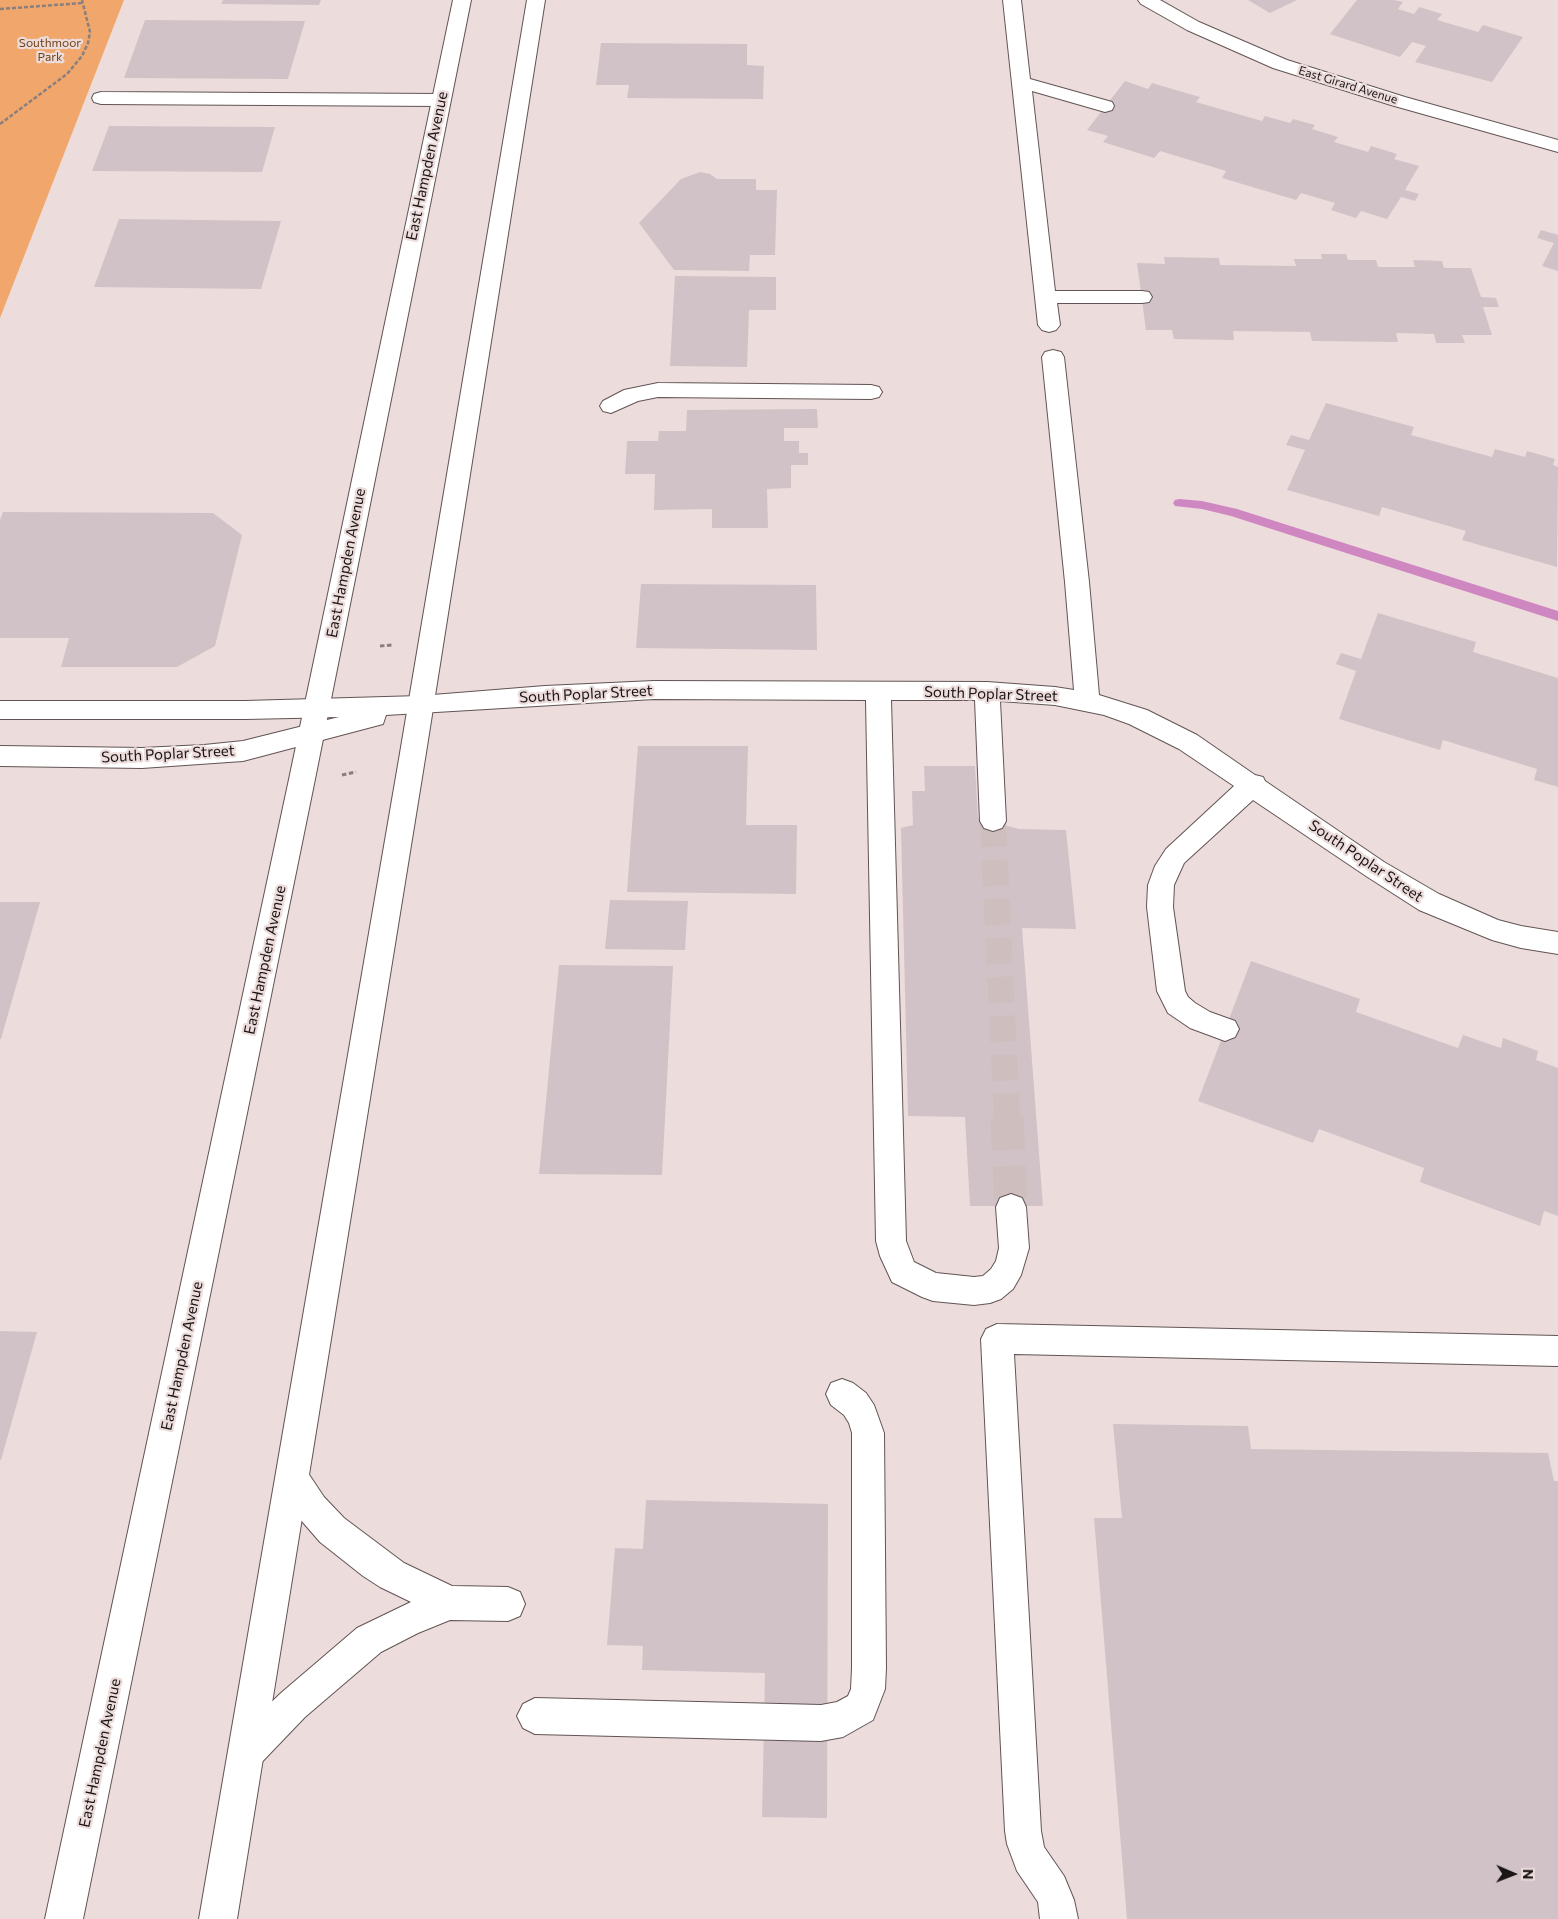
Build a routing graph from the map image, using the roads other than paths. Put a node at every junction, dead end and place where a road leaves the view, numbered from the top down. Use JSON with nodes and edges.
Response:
{"nodes":[{"id":1,"x":462,"y":0,"type":"edge"},
{"id":2,"x":536,"y":0,"type":"edge"},
{"id":3,"x":1012,"y":0,"type":"edge"},
{"id":4,"x":1147,"y":0,"type":"edge"},
{"id":5,"x":1022,"y":82,"type":"junction"},
{"id":6,"x":101,"y":98,"type":"dead end"},
{"id":7,"x":442,"y":100,"type":"junction"},
{"id":8,"x":1105,"y":106,"type":"dead end"},
{"id":9,"x":1558,"y":146,"type":"edge"},
{"id":10,"x":1046,"y":297,"type":"junction"},
{"id":11,"x":1142,"y":297,"type":"dead end"},
{"id":12,"x":1049,"y":325,"type":"dead end"},
{"id":13,"x":1053,"y":357,"type":"dead end"},
{"id":14,"x":872,"y":392,"type":"dead end"},
{"id":15,"x":611,"y":406,"type":"dead end"},
{"id":16,"x":987,"y":691,"type":"junction"},
{"id":17,"x":878,"y":692,"type":"junction"},
{"id":18,"x":1087,"y":700,"type":"junction"},
{"id":19,"x":420,"y":705,"type":"junction"},
{"id":20,"x":0,"y":710,"type":"edge"},
{"id":21,"x":314,"y":721,"type":"junction"},
{"id":22,"x":0,"y":756,"type":"edge"},
{"id":23,"x":1254,"y":784,"type":"junction"},
{"id":24,"x":993,"y":821,"type":"tunnel mouth"},
{"id":25,"x":1558,"y":943,"type":"edge"},
{"id":26,"x":1225,"y":1030,"type":"dead end"},
{"id":27,"x":1011,"y":1207,"type":"tunnel mouth"},
{"id":28,"x":1558,"y":1351,"type":"edge"},
{"id":29,"x":842,"y":1394,"type":"dead end"},
{"id":30,"x":292,"y":1478,"type":"junction"},
{"id":31,"x":450,"y":1603,"type":"junction"},
{"id":32,"x":508,"y":1604,"type":"dead end"},
{"id":33,"x":535,"y":1716,"type":"dead end"},
{"id":34,"x":246,"y":1752,"type":"junction"},
{"id":35,"x":64,"y":1919,"type":"edge"},
{"id":36,"x":218,"y":1919,"type":"edge"},
{"id":37,"x":1059,"y":1919,"type":"edge"}],
"edges":[{"from":1,"to":7,"type":"main road","name":"East Hampden Avenue"},
{"from":2,"to":19,"type":"main road"},
{"from":3,"to":5,"type":"main road"},
{"from":4,"to":9,"type":"main road","name":"East Girard Avenue"},
{"from":5,"to":8,"type":"main road"},
{"from":5,"to":10,"type":"main road"},
{"from":6,"to":7,"type":"main road"},
{"from":7,"to":21,"type":"main road","name":"East Hampden Avenue"},
{"from":10,"to":11,"type":"main road"},
{"from":10,"to":12,"type":"main road"},
{"from":13,"to":18,"type":"main road"},
{"from":14,"to":15,"type":"main road"},
{"from":16,"to":17,"type":"main road","name":"South Poplar Street"},
{"from":16,"to":18,"type":"main road","name":"South Poplar Street"},
{"from":16,"to":24,"type":"main road"},
{"from":17,"to":19,"type":"main road","name":"South Poplar Street"},
{"from":17,"to":27,"type":"main road"},
{"from":18,"to":23,"type":"main road","name":"South Poplar Street"},
{"from":19,"to":21,"type":"main road","name":"South Poplar Street"},
{"from":19,"to":30,"type":"main road"},
{"from":20,"to":21,"type":"main road","name":"South Poplar Street"},
{"from":21,"to":22,"type":"main road","name":"South Poplar Street"},
{"from":21,"to":35,"type":"main road","name":"East Hampden Avenue"},
{"from":23,"to":25,"type":"main road","name":"South Poplar Street"},
{"from":23,"to":26,"type":"main road"},
{"from":28,"to":37,"type":"main road"},
{"from":29,"to":33,"type":"main road"},
{"from":30,"to":31,"type":"main road"},
{"from":30,"to":34,"type":"main road"},
{"from":31,"to":32,"type":"main road"},
{"from":31,"to":34,"type":"main road"},
{"from":34,"to":36,"type":"main road"}]}
